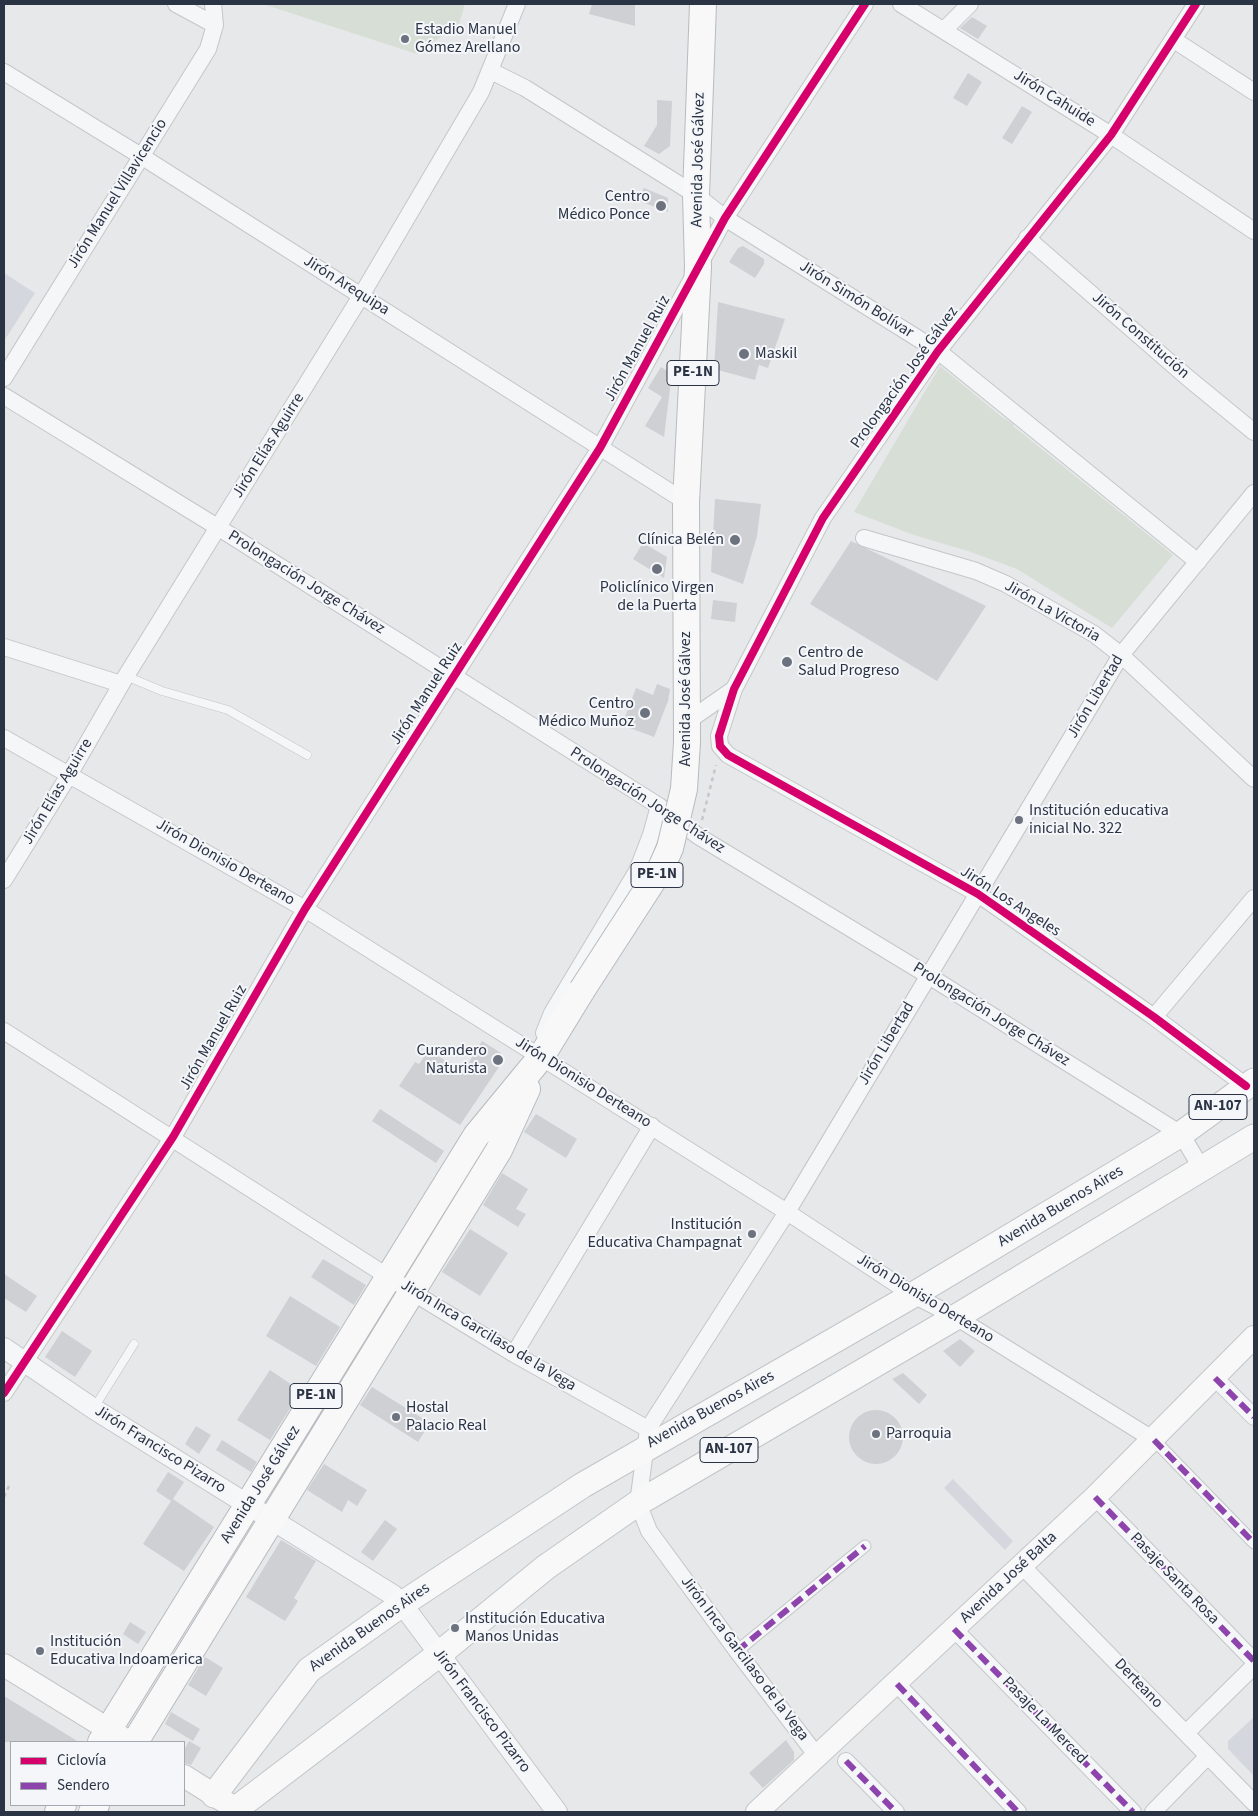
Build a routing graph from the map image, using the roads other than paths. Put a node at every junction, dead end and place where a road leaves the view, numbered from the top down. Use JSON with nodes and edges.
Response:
{"nodes":[{"id":1,"x":176,"y":4,"type":"edge"},
{"id":2,"x":214,"y":4,"type":"edge"},
{"id":3,"x":517,"y":4,"type":"edge"},
{"id":4,"x":703,"y":4,"type":"edge"},
{"id":5,"x":865,"y":4,"type":"edge"},
{"id":6,"x":901,"y":4,"type":"edge"},
{"id":7,"x":970,"y":4,"type":"edge"},
{"id":8,"x":1196,"y":4,"type":"edge"},
{"id":9,"x":215,"y":26,"type":"junction"},
{"id":10,"x":944,"y":30,"type":"junction"},
{"id":11,"x":1174,"y":40,"type":"junction"},
{"id":12,"x":491,"y":71,"type":"junction"},
{"id":13,"x":4,"y":72,"type":"edge"},
{"id":14,"x":1254,"y":92,"type":"edge"},
{"id":15,"x":1111,"y":135,"type":"junction"},
{"id":16,"x":141,"y":156,"type":"junction"},
{"id":17,"x":696,"y":195,"type":"junction"},
{"id":18,"x":725,"y":218,"type":"junction"},
{"id":19,"x":1254,"y":232,"type":"edge"},
{"id":20,"x":1027,"y":238,"type":"junction"},
{"id":21,"x":698,"y":267,"type":"junction"},
{"id":22,"x":361,"y":296,"type":"junction"},
{"id":23,"x":938,"y":351,"type":"junction"},
{"id":24,"x":4,"y":378,"type":"edge"},
{"id":25,"x":4,"y":396,"type":"edge"},
{"id":26,"x":1254,"y":432,"type":"edge"},
{"id":27,"x":600,"y":448,"type":"junction"},
{"id":28,"x":1254,"y":493,"type":"edge"},
{"id":29,"x":686,"y":502,"type":"junction"},
{"id":30,"x":219,"y":528,"type":"junction"},
{"id":31,"x":864,"y":538,"type":"dead end"},
{"id":32,"x":1198,"y":562,"type":"junction"},
{"id":33,"x":4,"y":647,"type":"edge"},
{"id":34,"x":1121,"y":655,"type":"junction"},
{"id":35,"x":454,"y":678,"type":"junction"},
{"id":36,"x":123,"y":680,"type":"junction"},
{"id":37,"x":734,"y":689,"type":"junction"},
{"id":38,"x":688,"y":732,"type":"junction"},
{"id":39,"x":4,"y":738,"type":"edge"},
{"id":40,"x":720,"y":746,"type":"joint"},
{"id":41,"x":306,"y":755,"type":"dead end"},
{"id":42,"x":69,"y":775,"type":"junction"},
{"id":43,"x":1254,"y":778,"type":"edge"},
{"id":44,"x":659,"y":806,"type":"junction"},
{"id":45,"x":4,"y":880,"type":"edge"},
{"id":46,"x":978,"y":894,"type":"junction"},
{"id":47,"x":1254,"y":898,"type":"edge"},
{"id":48,"x":305,"y":909,"type":"junction"},
{"id":49,"x":929,"y":976,"type":"junction"},
{"id":50,"x":1154,"y":1017,"type":"junction"},
{"id":51,"x":4,"y":1031,"type":"edge"},
{"id":52,"x":543,"y":1054,"type":"junction"},
{"id":53,"x":1250,"y":1084,"type":"edge"},
{"id":54,"x":652,"y":1126,"type":"junction"},
{"id":55,"x":1181,"y":1134,"type":"junction"},
{"id":56,"x":172,"y":1137,"type":"junction"},
{"id":57,"x":1254,"y":1137,"type":"edge"},
{"id":58,"x":1202,"y":1169,"type":"junction"},
{"id":59,"x":787,"y":1212,"type":"junction"},
{"id":60,"x":389,"y":1277,"type":"junction"},
{"id":61,"x":412,"y":1292,"type":"junction"},
{"id":62,"x":913,"y":1295,"type":"junction"},
{"id":63,"x":956,"y":1318,"type":"junction"},
{"id":64,"x":1254,"y":1337,"type":"edge"},
{"id":65,"x":134,"y":1344,"type":"dead end"},
{"id":66,"x":4,"y":1348,"type":"edge"},
{"id":67,"x":514,"y":1354,"type":"junction"},
{"id":68,"x":25,"y":1361,"type":"junction"},
{"id":69,"x":1215,"y":1378,"type":"junction"},
{"id":70,"x":4,"y":1393,"type":"edge"},
{"id":71,"x":94,"y":1409,"type":"junction"},
{"id":72,"x":1254,"y":1417,"type":"edge"},
{"id":73,"x":646,"y":1438,"type":"junction"},
{"id":74,"x":1154,"y":1440,"type":"junction"},
{"id":75,"x":1094,"y":1497,"type":"junction"},
{"id":76,"x":638,"y":1503,"type":"junction"},
{"id":77,"x":248,"y":1504,"type":"junction"},
{"id":78,"x":272,"y":1519,"type":"junction"},
{"id":79,"x":1254,"y":1543,"type":"edge"},
{"id":80,"x":865,"y":1546,"type":"dead end"},
{"id":81,"x":1022,"y":1566,"type":"junction"},
{"id":82,"x":402,"y":1604,"type":"junction"},
{"id":83,"x":954,"y":1629,"type":"junction"},
{"id":84,"x":737,"y":1651,"type":"junction"},
{"id":85,"x":438,"y":1655,"type":"junction"},
{"id":86,"x":1254,"y":1661,"type":"edge"},
{"id":87,"x":4,"y":1665,"type":"edge"},
{"id":88,"x":1254,"y":1666,"type":"edge"},
{"id":89,"x":896,"y":1684,"type":"junction"},
{"id":90,"x":1186,"y":1733,"type":"junction"},
{"id":91,"x":113,"y":1738,"type":"edge"},
{"id":92,"x":136,"y":1741,"type":"edge"},
{"id":93,"x":818,"y":1756,"type":"junction"},
{"id":94,"x":1208,"y":1756,"type":"junction"},
{"id":95,"x":846,"y":1760,"type":"dead end"},
{"id":96,"x":185,"y":1777,"type":"edge"},
{"id":97,"x":214,"y":1795,"type":"junction"},
{"id":98,"x":1254,"y":1803,"type":"edge"},
{"id":99,"x":238,"y":1811,"type":"edge"},
{"id":100,"x":557,"y":1812,"type":"edge"},
{"id":101,"x":757,"y":1812,"type":"edge"},
{"id":102,"x":896,"y":1812,"type":"edge"},
{"id":103,"x":1018,"y":1812,"type":"edge"},
{"id":104,"x":1133,"y":1812,"type":"edge"},
{"id":105,"x":1153,"y":1812,"type":"edge"}],
"edges":[{"from":1,"to":9,"type":"street"},
{"from":2,"to":9,"type":"street","name":"Jirón Manuel Villavicencio"},
{"from":3,"to":12,"type":"street","name":"Jirón Elías Aguirre"},
{"from":4,"to":17,"type":"highway","name":"Avenida José Gálvez","number":"PE-1N"},
{"from":5,"to":18,"type":"street","name":"Jirón Manuel Ruiz"},
{"from":6,"to":10,"type":"street","name":"Jirón Cahuide"},
{"from":7,"to":10,"type":"street"},
{"from":8,"to":11,"type":"street","name":"Prolongación José Gálvez"},
{"from":9,"to":16,"type":"street","name":"Jirón Manuel Villavicencio"},
{"from":10,"to":15,"type":"street","name":"Jirón Cahuide"},
{"from":11,"to":14,"type":"street"},
{"from":11,"to":15,"type":"street","name":"Prolongación José Gálvez"},
{"from":12,"to":17,"type":"street","name":"Jirón Simón Bolívar"},
{"from":12,"to":22,"type":"street","name":"Jirón Elías Aguirre"},
{"from":13,"to":16,"type":"street","name":"Jirón Arequipa"},
{"from":15,"to":19,"type":"street","name":"Jirón Cahuide"},
{"from":15,"to":20,"type":"street","name":"Prolongación José Gálvez"},
{"from":16,"to":22,"type":"street","name":"Jirón Arequipa"},
{"from":16,"to":24,"type":"street","name":"Jirón Manuel Villavicencio"},
{"from":17,"to":18,"type":"street","name":"Jirón Simón Bolívar"},
{"from":17,"to":21,"type":"highway","name":"Avenida José Gálvez","number":"PE-1N"},
{"from":18,"to":21,"type":"street","name":"Jirón Manuel Ruiz"},
{"from":18,"to":23,"type":"street","name":"Jirón Simón Bolívar"},
{"from":20,"to":23,"type":"street","name":"Prolongación José Gálvez"},
{"from":20,"to":26,"type":"street","name":"Jirón Constitución"},
{"from":21,"to":27,"type":"street","name":"Jirón Manuel Ruiz"},
{"from":21,"to":29,"type":"highway","name":"Avenida José Gálvez","number":"PE-1N"},
{"from":22,"to":27,"type":"street","name":"Jirón Arequipa"},
{"from":22,"to":30,"type":"street","name":"Jirón Elías Aguirre"},
{"from":23,"to":32,"type":"street","name":"Jirón Simón Bolívar"},
{"from":23,"to":37,"type":"street","name":"Prolongación José Gálvez"},
{"from":25,"to":30,"type":"street","name":"Prolongación Jorge Chávez"},
{"from":27,"to":29,"type":"street","name":"Jirón Arequipa"},
{"from":27,"to":35,"type":"street","name":"Jirón Manuel Ruiz"},
{"from":28,"to":32,"type":"street","name":"Jirón Libertad"},
{"from":29,"to":38,"type":"highway","name":"Avenida José Gálvez","number":"PE-1N"},
{"from":30,"to":35,"type":"street","name":"Prolongación Jorge Chávez"},
{"from":30,"to":36,"type":"street","name":"Jirón Elías Aguirre"},
{"from":31,"to":34,"type":"street","name":"Jirón La Victoria"},
{"from":32,"to":34,"type":"street","name":"Jirón Libertad"},
{"from":33,"to":36,"type":"street"},
{"from":34,"to":43,"type":"street","name":"Jirón La Victoria"},
{"from":34,"to":46,"type":"street","name":"Jirón Libertad"},
{"from":35,"to":44,"type":"street","name":"Prolongación Jorge Chávez"},
{"from":35,"to":48,"type":"street","name":"Jirón Manuel Ruiz"},
{"from":36,"to":41,"type":"lane"},
{"from":36,"to":42,"type":"street","name":"Jirón Elías Aguirre"},
{"from":37,"to":38,"type":"street","name":"Prolongación José Gálvez"},
{"from":37,"to":40,"type":"street","name":"Prolongación José Gálvez"},
{"from":38,"to":52,"type":"highway","name":"Avenida José Gálvez","number":"PE-1N","bridge":true},
{"from":39,"to":42,"type":"street","name":"Jirón Dionisio Derteano"},
{"from":40,"to":46,"type":"street","name":"Jirón Los Angeles"},
{"from":42,"to":45,"type":"street","name":"Jirón Elías Aguirre"},
{"from":42,"to":48,"type":"street","name":"Jirón Dionisio Derteano"},
{"from":44,"to":49,"type":"street","name":"Prolongación Jorge Chávez"},
{"from":44,"to":52,"type":"street"},
{"from":46,"to":49,"type":"street","name":"Jirón Libertad"},
{"from":46,"to":50,"type":"street","name":"Jirón Los Angeles"},
{"from":47,"to":50,"type":"street"},
{"from":48,"to":52,"type":"street","name":"Jirón Dionisio Derteano"},
{"from":48,"to":56,"type":"street","name":"Jirón Manuel Ruiz"},
{"from":49,"to":55,"type":"street","name":"Prolongación Jorge Chávez"},
{"from":49,"to":59,"type":"street","name":"Jirón Libertad"},
{"from":50,"to":53,"type":"street","name":"Jirón Los Angeles"},
{"from":51,"to":56,"type":"street","name":"Jirón Inca Garcilaso de la Vega"},
{"from":52,"to":54,"type":"street","name":"Jirón Dionisio Derteano"},
{"from":52,"to":60,"type":"highway","name":"Avenida José Gálvez","number":"PE-1N"},
{"from":52,"to":61,"type":"highway","name":"Avenida José Gálvez","number":"PE-1N"},
{"from":53,"to":55,"type":"main road","name":"Avenida Buenos Aires","number":"AN-107"},
{"from":54,"to":59,"type":"street","name":"Jirón Dionisio Derteano"},
{"from":54,"to":67,"type":"street"},
{"from":55,"to":58,"type":"street","name":"Prolongación Jorge Chávez"},
{"from":55,"to":62,"type":"main road","name":"Avenida Buenos Aires","number":"AN-107"},
{"from":56,"to":60,"type":"street","name":"Jirón Inca Garcilaso de la Vega"},
{"from":56,"to":68,"type":"street","name":"Jirón Manuel Ruiz"},
{"from":57,"to":58,"type":"main road","number":"AN-107"},
{"from":58,"to":63,"type":"main road","number":"AN-107"},
{"from":59,"to":62,"type":"street","name":"Jirón Dionisio Derteano"},
{"from":59,"to":73,"type":"street","name":"Jirón Libertad"},
{"from":60,"to":61,"type":"street","name":"Jirón Inca Garcilaso de la Vega"},
{"from":60,"to":77,"type":"highway","name":"Avenida José Gálvez","number":"PE-1N"},
{"from":61,"to":67,"type":"street","name":"Jirón Inca Garcilaso de la Vega"},
{"from":61,"to":78,"type":"highway","name":"Avenida José Gálvez","number":"PE-1N"},
{"from":62,"to":63,"type":"street","name":"Jirón Dionisio Derteano"},
{"from":62,"to":73,"type":"main road","name":"Avenida Buenos Aires","number":"AN-107"},
{"from":63,"to":74,"type":"street","name":"Jirón Dionisio Derteano"},
{"from":63,"to":76,"type":"main road","number":"AN-107"},
{"from":64,"to":69,"type":"main road","name":"Avenida José Balta"},
{"from":65,"to":71,"type":"lane"},
{"from":66,"to":68,"type":"street","name":"Jirón Francisco Pizarro"},
{"from":67,"to":73,"type":"street","name":"Jirón Inca Garcilaso de la Vega"},
{"from":68,"to":70,"type":"street","name":"Jirón Manuel Ruiz"},
{"from":68,"to":71,"type":"street","name":"Jirón Francisco Pizarro"},
{"from":69,"to":72,"type":"street"},
{"from":69,"to":74,"type":"main road","name":"Avenida José Balta"},
{"from":71,"to":77,"type":"street","name":"Jirón Francisco Pizarro"},
{"from":73,"to":76,"type":"street","name":"Jirón Inca Garcilaso de la Vega"},
{"from":73,"to":82,"type":"main road","name":"Avenida Buenos Aires","number":"AN-107"},
{"from":74,"to":75,"type":"main road","name":"Avenida José Balta"},
{"from":74,"to":79,"type":"street"},
{"from":75,"to":81,"type":"main road","name":"Avenida José Balta"},
{"from":75,"to":86,"type":"street","name":"Pasaje Santa Rosa"},
{"from":76,"to":84,"type":"street","name":"Jirón Inca Garcilaso de la Vega"},
{"from":76,"to":85,"type":"main road","number":"AN-107"},
{"from":77,"to":78,"type":"street","name":"Jirón Francisco Pizarro"},
{"from":77,"to":91,"type":"highway","name":"Avenida José Gálvez","number":"PE-1N"},
{"from":78,"to":82,"type":"street","name":"Jirón Francisco Pizarro"},
{"from":78,"to":92,"type":"highway","name":"Avenida José Gálvez","number":"PE-1N"},
{"from":80,"to":84,"type":"street"},
{"from":81,"to":83,"type":"main road","name":"Avenida José Balta"},
{"from":81,"to":90,"type":"street","name":"Derteano"},
{"from":82,"to":85,"type":"street","name":"Jirón Francisco Pizarro"},
{"from":82,"to":97,"type":"main road","name":"Avenida Buenos Aires","number":"AN-107"},
{"from":83,"to":89,"type":"main road","name":"Avenida José Balta"},
{"from":83,"to":104,"type":"street","name":"Pasaje La Merced"},
{"from":84,"to":93,"type":"street","name":"Jirón Inca Garcilaso de la Vega"},
{"from":85,"to":99,"type":"main road","number":"AN-107"},
{"from":85,"to":100,"type":"street","name":"Jirón Francisco Pizarro"},
{"from":87,"to":91,"type":"main road"},
{"from":88,"to":90,"type":"street"},
{"from":89,"to":93,"type":"main road","name":"Avenida José Balta"},
{"from":89,"to":103,"type":"street"},
{"from":90,"to":94,"type":"street","name":"Derteano"},
{"from":93,"to":101,"type":"main road","name":"Avenida José Balta"},
{"from":94,"to":98,"type":"street","name":"Derteano"},
{"from":94,"to":105,"type":"street"},
{"from":95,"to":102,"type":"street"},
{"from":96,"to":97,"type":"main road"},
{"from":97,"to":99,"type":"main road"}]}
